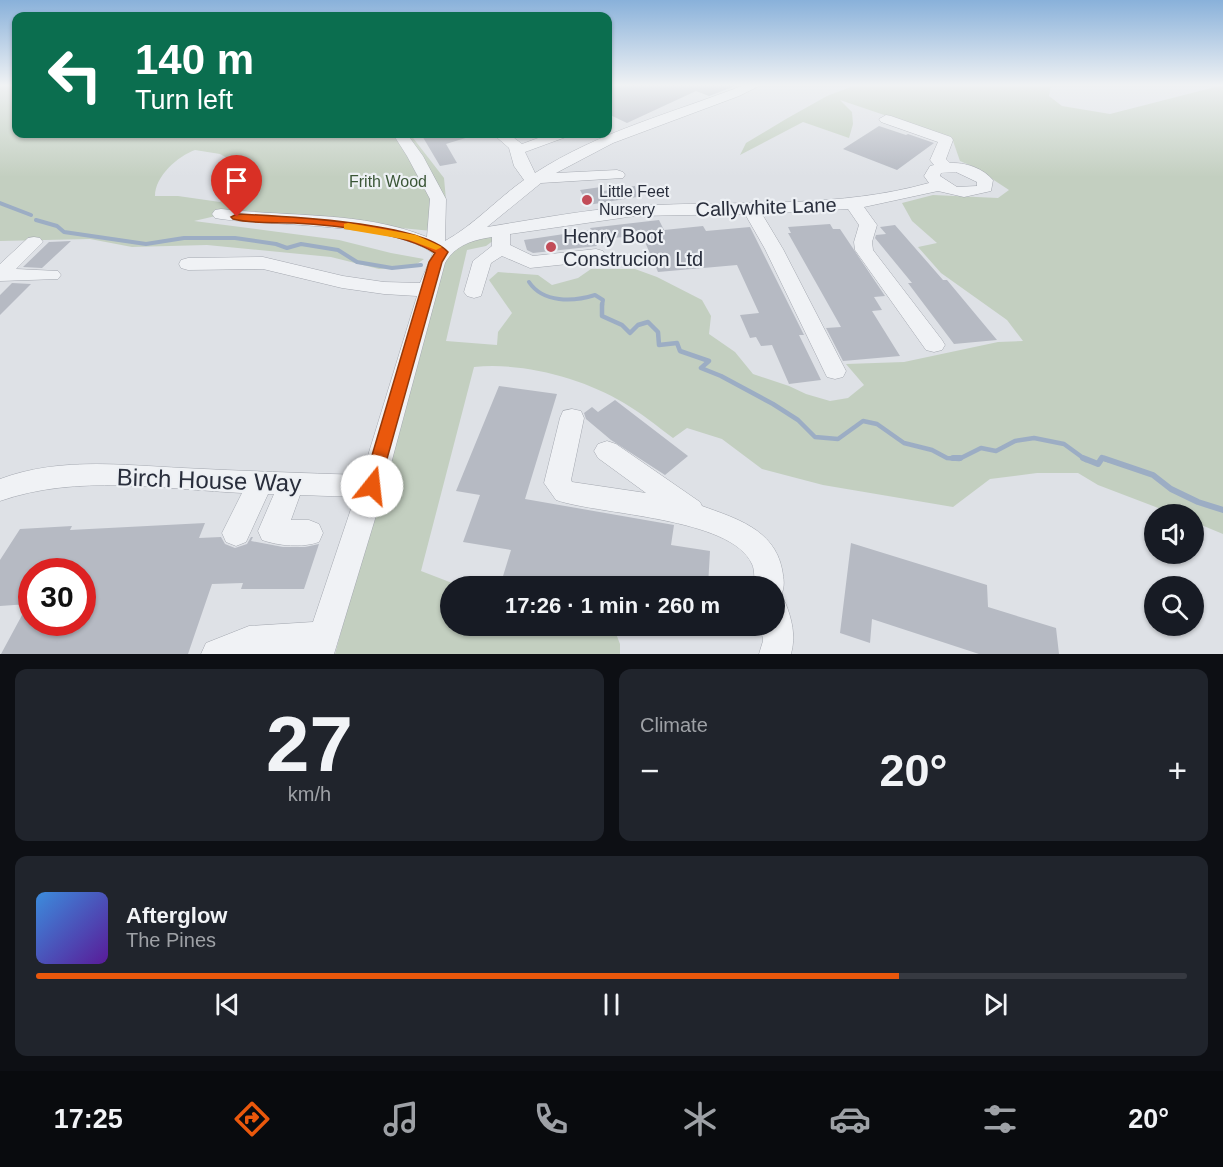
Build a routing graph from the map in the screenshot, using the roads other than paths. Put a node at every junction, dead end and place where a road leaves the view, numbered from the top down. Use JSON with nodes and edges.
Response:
{"nodes":[{"id":1,"x":673,"y":116,"type":"edge"},
{"id":2,"x":886,"y":119,"type":"dead end"},
{"id":3,"x":403,"y":138,"type":"edge"},
{"id":4,"x":505,"y":138,"type":"edge"},
{"id":5,"x":550,"y":138,"type":"edge"},
{"id":6,"x":518,"y":150,"type":"junction"},
{"id":7,"x":617,"y":175,"type":"dead end"},
{"id":8,"x":536,"y":179,"type":"junction"},
{"id":9,"x":853,"y":204,"type":"junction"},
{"id":10,"x":751,"y":210,"type":"junction"},
{"id":11,"x":221,"y":214,"type":"dead end"},
{"id":12,"x":468,"y":236,"type":"junction"},
{"id":13,"x":501,"y":239,"type":"junction"},
{"id":14,"x":34,"y":242,"type":"dead end"},
{"id":15,"x":440,"y":249,"type":"junction"},
{"id":16,"x":596,"y":255,"type":"dead end"},
{"id":17,"x":188,"y":264,"type":"dead end"},
{"id":18,"x":51,"y":275,"type":"dead end"},
{"id":19,"x":2,"y":277,"type":"edge"},
{"id":20,"x":428,"y":290,"type":"junction"},
{"id":21,"x":474,"y":292,"type":"dead end"},
{"id":22,"x":934,"y":345,"type":"dead end"},
{"id":23,"x":835,"y":371,"type":"dead end"},
{"id":24,"x":572,"y":418,"type":"dead end"},
{"id":25,"x":607,"y":451,"type":"dead end"},
{"id":26,"x":260,"y":482,"type":"junction"},
{"id":27,"x":292,"y":483,"type":"junction"},
{"id":28,"x":372,"y":486,"type":"junction"},
{"id":29,"x":0,"y":490,"type":"edge"},
{"id":30,"x":698,"y":515,"type":"junction"},
{"id":31,"x":236,"y":533,"type":"dead end"},
{"id":32,"x":309,"y":533,"type":"dead end"},
{"id":33,"x":768,"y":576,"type":"edge"},
{"id":34,"x":778,"y":636,"type":"edge"},
{"id":35,"x":320,"y":646,"type":"edge"},
{"id":36,"x":217,"y":654,"type":"edge"},
{"id":37,"x":775,"y":654,"type":"edge"}],
"edges":[{"from":1,"to":8,"type":"street"},
{"from":2,"to":9,"type":"street","name":"Callywhite Lane"},
{"from":3,"to":15,"type":"street"},
{"from":4,"to":6,"type":"street"},
{"from":5,"to":6,"type":"street"},
{"from":6,"to":8,"type":"street"},
{"from":7,"to":8,"type":"street"},
{"from":8,"to":12,"type":"street"},
{"from":9,"to":10,"type":"street","name":"Callywhite Lane"},
{"from":9,"to":22,"type":"street"},
{"from":10,"to":13,"type":"street","name":"Callywhite Lane"},
{"from":10,"to":23,"type":"street"},
{"from":11,"to":15,"type":"street"},
{"from":12,"to":13,"type":"street","name":"Callywhite Lane"},
{"from":12,"to":15,"type":"street","name":"Callywhite Lane"},
{"from":13,"to":16,"type":"street"},
{"from":13,"to":21,"type":"street"},
{"from":14,"to":19,"type":"street"},
{"from":15,"to":20,"type":"street"},
{"from":17,"to":20,"type":"street"},
{"from":18,"to":19,"type":"street"},
{"from":20,"to":28,"type":"street"},
{"from":24,"to":30,"type":"street"},
{"from":25,"to":30,"type":"street"},
{"from":26,"to":27,"type":"street","name":"Birch House Way"},
{"from":26,"to":29,"type":"street","name":"Birch House Way"},
{"from":26,"to":31,"type":"street"},
{"from":27,"to":28,"type":"street","name":"Birch House Way"},
{"from":27,"to":32,"type":"street"},
{"from":28,"to":35,"type":"street"},
{"from":30,"to":33,"type":"street"},
{"from":34,"to":37,"type":"street"},
{"from":35,"to":36,"type":"street"}]}
